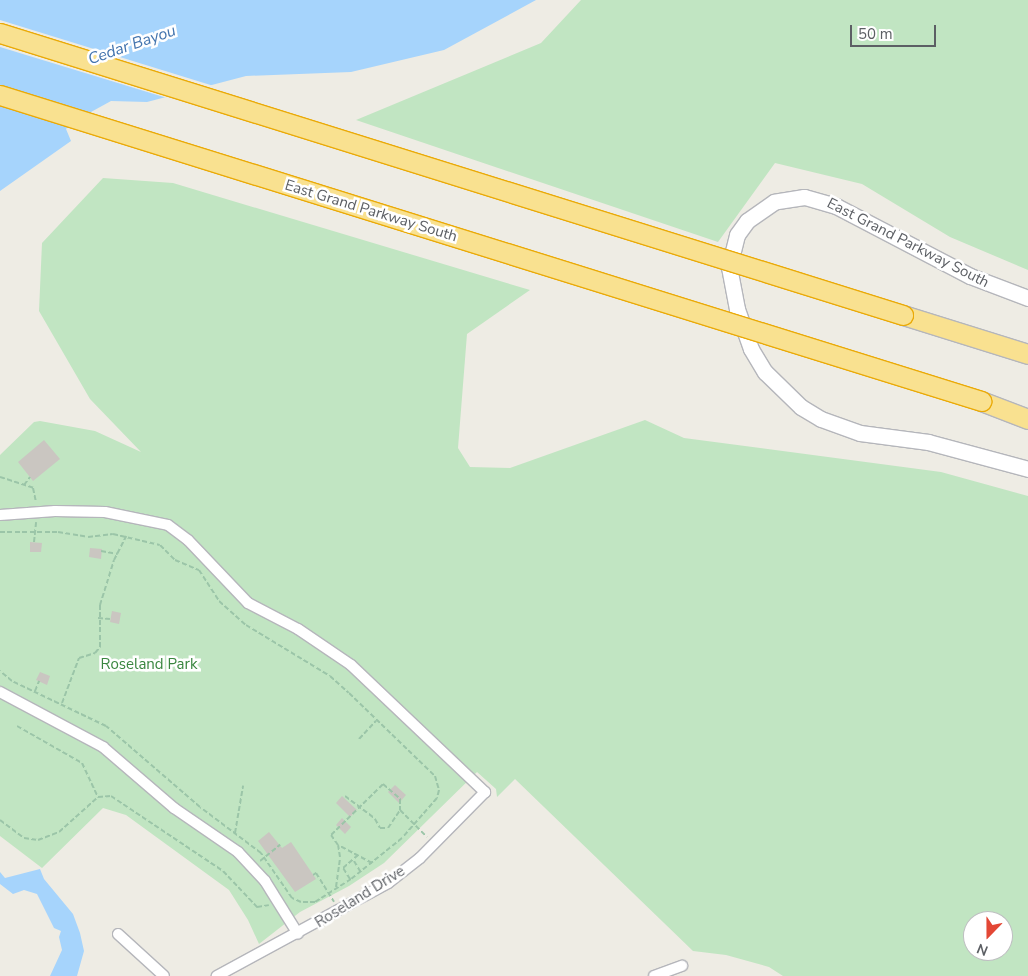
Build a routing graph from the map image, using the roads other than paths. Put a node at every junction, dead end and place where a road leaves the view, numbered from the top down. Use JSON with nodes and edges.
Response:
{"nodes":[{"id":1,"x":0,"y":33,"type":"edge"},
{"id":2,"x":0,"y":96,"type":"edge"},
{"id":3,"x":1028,"y":298,"type":"edge"},
{"id":4,"x":1028,"y":354,"type":"edge"},
{"id":5,"x":1028,"y":417,"type":"edge"},
{"id":6,"x":1028,"y":469,"type":"edge"},
{"id":7,"x":0,"y":515,"type":"edge"},
{"id":8,"x":0,"y":692,"type":"edge"},
{"id":9,"x":118,"y":934,"type":"dead end"},
{"id":10,"x":298,"y":934,"type":"junction"},
{"id":11,"x":682,"y":966,"type":"dead end"},
{"id":12,"x":164,"y":976,"type":"edge"},
{"id":13,"x":217,"y":976,"type":"edge"},
{"id":14,"x":654,"y":976,"type":"edge"}],
"edges":[{"from":1,"to":4,"type":"highway","bridge":true},
{"from":2,"to":5,"type":"highway","name":"East Grand Parkway South","bridge":true},
{"from":3,"to":6,"type":"street","name":"East Grand Parkway South"},
{"from":7,"to":10,"type":"street","name":"Roseland Drive"},
{"from":8,"to":10,"type":"street"},
{"from":9,"to":12,"type":"street"},
{"from":10,"to":13,"type":"street","name":"Roseland Drive"},
{"from":11,"to":14,"type":"street"}]}
